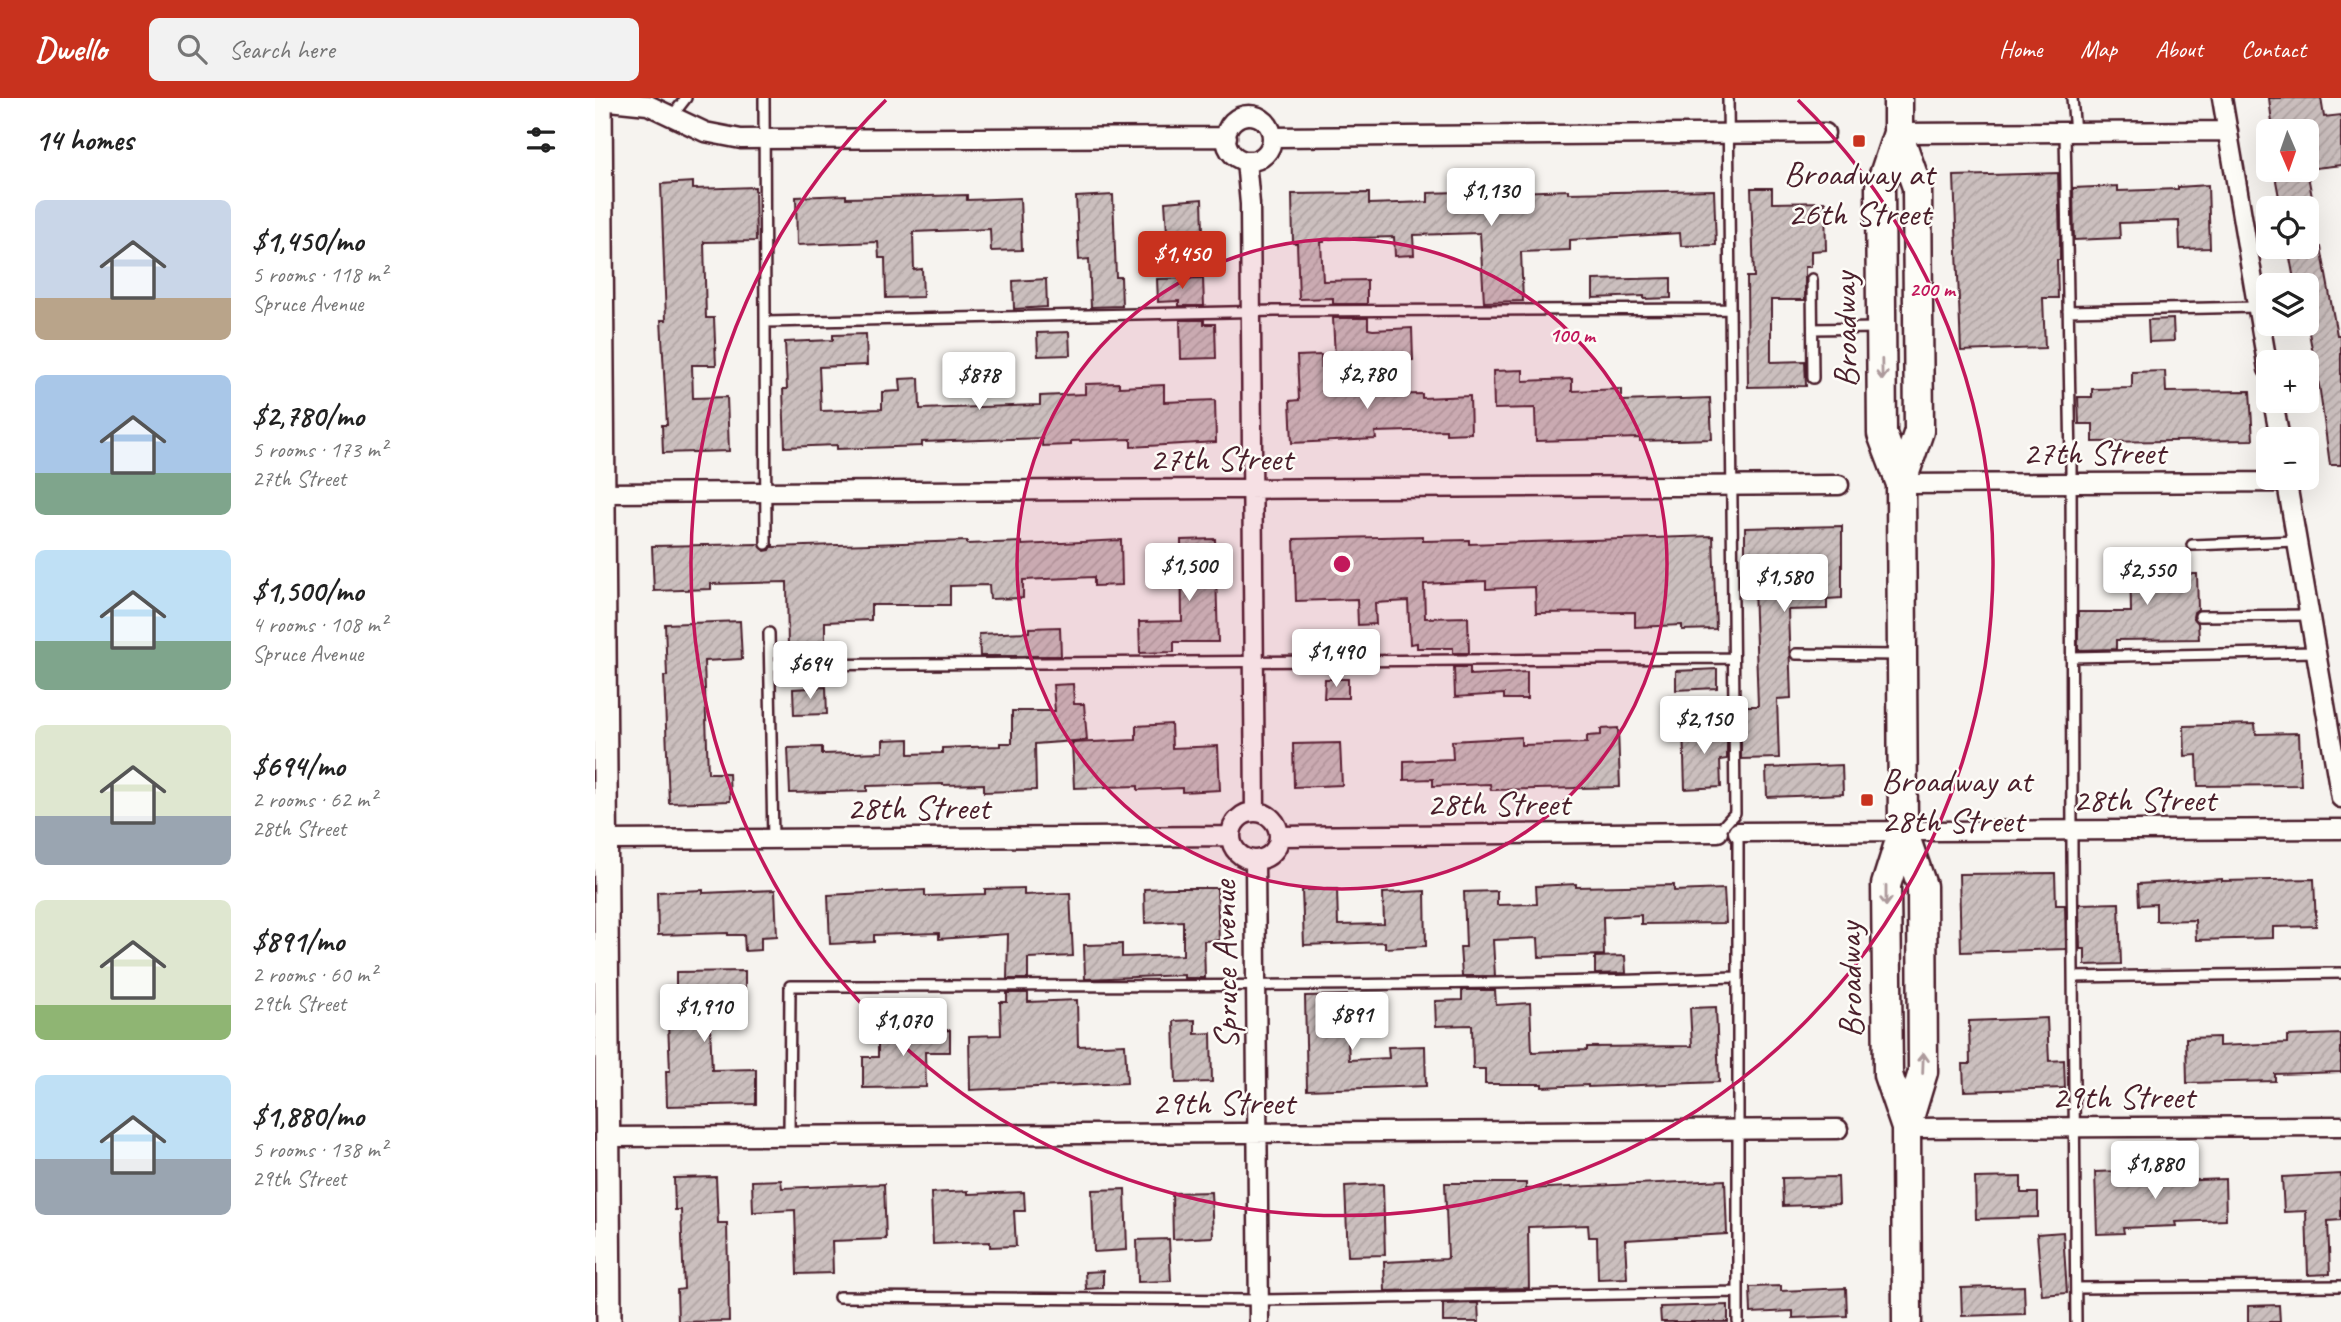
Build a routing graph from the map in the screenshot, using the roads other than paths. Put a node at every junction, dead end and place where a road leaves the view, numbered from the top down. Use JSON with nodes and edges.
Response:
{"nodes":[{"id":1,"x":686,"y":98,"type":"edge"},
{"id":2,"x":764,"y":98,"type":"edge"},
{"id":3,"x":1728,"y":98,"type":"edge"},
{"id":4,"x":1898,"y":98,"type":"edge"},
{"id":5,"x":2072,"y":98,"type":"edge"},
{"id":6,"x":2222,"y":98,"type":"edge"},
{"id":7,"x":600,"y":99,"type":"edge"},
{"id":8,"x":1248,"y":107,"type":"edge"},
{"id":9,"x":672,"y":116,"type":"junction"},
{"id":10,"x":2228,"y":131,"type":"junction"},
{"id":11,"x":2070,"y":132,"type":"junction"},
{"id":12,"x":1825,"y":133,"type":"dead end"},
{"id":13,"x":1898,"y":133,"type":"junction"},
{"id":14,"x":1729,"y":134,"type":"junction"},
{"id":15,"x":1227,"y":137,"type":"junction"},
{"id":16,"x":1272,"y":137,"type":"junction"},
{"id":17,"x":765,"y":140,"type":"junction"},
{"id":18,"x":1246,"y":161,"type":"junction"},
{"id":19,"x":598,"y":220,"type":"edge"},
{"id":20,"x":1812,"y":279,"type":"dead end"},
{"id":21,"x":2256,"y":301,"type":"edge"},
{"id":22,"x":2256,"y":307,"type":"edge"},
{"id":23,"x":1730,"y":309,"type":"junction"},
{"id":24,"x":2068,"y":311,"type":"junction"},
{"id":25,"x":1251,"y":312,"type":"junction"},
{"id":26,"x":766,"y":322,"type":"junction"},
{"id":27,"x":1881,"y":327,"type":"junction"},
{"id":28,"x":1813,"y":329,"type":"junction"},
{"id":29,"x":598,"y":377,"type":"edge"},
{"id":30,"x":1813,"y":378,"type":"dead end"},
{"id":31,"x":2256,"y":481,"type":"edge"},
{"id":32,"x":600,"y":483,"type":"edge"},
{"id":33,"x":1901,"y":484,"type":"junction"},
{"id":34,"x":2071,"y":484,"type":"junction"},
{"id":35,"x":1839,"y":485,"type":"dead end"},
{"id":36,"x":1732,"y":486,"type":"junction"},
{"id":37,"x":1252,"y":489,"type":"junction"},
{"id":38,"x":2289,"y":490,"type":"edge"},
{"id":39,"x":768,"y":492,"type":"junction"},
{"id":40,"x":2297,"y":541,"type":"junction"},
{"id":41,"x":766,"y":544,"type":"dead end"},
{"id":42,"x":2192,"y":545,"type":"dead end"},
{"id":43,"x":599,"y":581,"type":"edge"},
{"id":44,"x":2310,"y":615,"type":"junction"},
{"id":45,"x":2200,"y":616,"type":"dead end"},
{"id":46,"x":599,"y":628,"type":"edge"},
{"id":47,"x":769,"y":633,"type":"dead end"},
{"id":48,"x":2316,"y":652,"type":"junction"},
{"id":49,"x":1796,"y":654,"type":"dead end"},
{"id":50,"x":1902,"y":655,"type":"junction"},
{"id":51,"x":2071,"y":657,"type":"junction"},
{"id":52,"x":1733,"y":658,"type":"junction"},
{"id":53,"x":1254,"y":662,"type":"junction"},
{"id":54,"x":771,"y":664,"type":"junction"},
{"id":55,"x":2341,"y":798,"type":"edge"},
{"id":56,"x":1255,"y":812,"type":"junction"},
{"id":57,"x":2341,"y":829,"type":"edge"},
{"id":58,"x":2071,"y":830,"type":"junction"},
{"id":59,"x":1903,"y":831,"type":"junction"},
{"id":60,"x":1718,"y":832,"type":"joint"},
{"id":61,"x":1738,"y":832,"type":"joint"},
{"id":62,"x":1231,"y":836,"type":"junction"},
{"id":63,"x":1279,"y":836,"type":"junction"},
{"id":64,"x":773,"y":839,"type":"junction"},
{"id":65,"x":605,"y":840,"type":"junction"},
{"id":66,"x":1255,"y":860,"type":"junction"},
{"id":67,"x":601,"y":921,"type":"edge"},
{"id":68,"x":2341,"y":973,"type":"edge"},
{"id":69,"x":1737,"y":977,"type":"junction"},
{"id":70,"x":2073,"y":977,"type":"junction"},
{"id":71,"x":1256,"y":985,"type":"junction"},
{"id":72,"x":2341,"y":1126,"type":"edge"},
{"id":73,"x":1906,"y":1128,"type":"junction"},
{"id":74,"x":2074,"y":1128,"type":"junction"},
{"id":75,"x":1838,"y":1129,"type":"dead end"},
{"id":76,"x":1737,"y":1130,"type":"junction"},
{"id":77,"x":1258,"y":1133,"type":"junction"},
{"id":78,"x":789,"y":1136,"type":"junction"},
{"id":79,"x":608,"y":1137,"type":"junction"},
{"id":80,"x":602,"y":1189,"type":"edge"},
{"id":81,"x":2341,"y":1286,"type":"edge"},
{"id":82,"x":2076,"y":1288,"type":"junction"},
{"id":83,"x":1737,"y":1292,"type":"junction"},
{"id":84,"x":839,"y":1297,"type":"dead end"},
{"id":85,"x":1259,"y":1300,"type":"junction"},
{"id":86,"x":609,"y":1322,"type":"edge"},
{"id":87,"x":1259,"y":1322,"type":"edge"},
{"id":88,"x":1738,"y":1322,"type":"edge"},
{"id":89,"x":1907,"y":1322,"type":"edge"},
{"id":90,"x":2077,"y":1322,"type":"edge"}],
"edges":[{"from":1,"to":9,"type":"lane"},
{"from":2,"to":17,"type":"lane"},
{"from":3,"to":14,"type":"lane"},
{"from":4,"to":13,"type":"main road","name":"Broadway"},
{"from":5,"to":11,"type":"lane"},
{"from":6,"to":10,"type":"street"},
{"from":7,"to":9,"type":"street"},
{"from":7,"to":19,"type":"street"},
{"from":8,"to":15,"type":"street"},
{"from":8,"to":16,"type":"street"},
{"from":9,"to":17,"type":"street"},
{"from":10,"to":11,"type":"street"},
{"from":10,"to":21,"type":"street"},
{"from":11,"to":13,"type":"street"},
{"from":11,"to":24,"type":"lane"},
{"from":12,"to":14,"type":"street"},
{"from":13,"to":27,"type":"main road","name":"Broadway"},
{"from":13,"to":33,"type":"main road","name":"Broadway"},
{"from":14,"to":16,"type":"street"},
{"from":14,"to":23,"type":"lane"},
{"from":15,"to":17,"type":"street"},
{"from":15,"to":18,"type":"street"},
{"from":16,"to":18,"type":"street"},
{"from":17,"to":26,"type":"lane"},
{"from":18,"to":25,"type":"street"},
{"from":19,"to":29,"type":"street"},
{"from":20,"to":28,"type":"lane"},
{"from":22,"to":24,"type":"lane"},
{"from":23,"to":25,"type":"lane"},
{"from":23,"to":36,"type":"lane"},
{"from":24,"to":34,"type":"lane"},
{"from":25,"to":26,"type":"lane"},
{"from":25,"to":37,"type":"street"},
{"from":26,"to":39,"type":"lane"},
{"from":27,"to":28,"type":"lane"},
{"from":27,"to":33,"type":"main road","name":"Broadway","one_way":true},
{"from":28,"to":30,"type":"lane"},
{"from":29,"to":32,"type":"street"},
{"from":31,"to":34,"type":"street","name":"27th Street"},
{"from":32,"to":39,"type":"street","name":"27th Street"},
{"from":32,"to":43,"type":"street"},
{"from":33,"to":34,"type":"street","name":"27th Street"},
{"from":33,"to":50,"type":"main road","name":"Broadway"},
{"from":34,"to":51,"type":"lane"},
{"from":35,"to":36,"type":"street","name":"27th Street"},
{"from":36,"to":37,"type":"street","name":"27th Street"},
{"from":36,"to":52,"type":"lane"},
{"from":37,"to":39,"type":"street","name":"27th Street"},
{"from":37,"to":53,"type":"street"},
{"from":38,"to":40,"type":"street"},
{"from":39,"to":41,"type":"lane"},
{"from":40,"to":42,"type":"lane"},
{"from":40,"to":44,"type":"street"},
{"from":43,"to":46,"type":"street"},
{"from":44,"to":45,"type":"lane"},
{"from":44,"to":48,"type":"street"},
{"from":46,"to":65,"type":"street"},
{"from":47,"to":54,"type":"lane"},
{"from":48,"to":51,"type":"lane"},
{"from":48,"to":55,"type":"street"},
{"from":49,"to":50,"type":"lane"},
{"from":50,"to":59,"type":"main road","name":"Broadway"},
{"from":51,"to":58,"type":"lane"},
{"from":52,"to":53,"type":"lane"},
{"from":52,"to":60,"type":"lane"},
{"from":53,"to":54,"type":"lane"},
{"from":53,"to":56,"type":"street"},
{"from":54,"to":64,"type":"lane"},
{"from":56,"to":62,"type":"street"},
{"from":56,"to":63,"type":"street"},
{"from":57,"to":58,"type":"street","name":"28th Street"},
{"from":58,"to":59,"type":"street","name":"28th Street"},
{"from":58,"to":70,"type":"lane"},
{"from":59,"to":61,"type":"street","name":"28th Street"},
{"from":59,"to":73,"type":"main road","name":"Broadway"},
{"from":60,"to":63,"type":"street","name":"28th Street"},
{"from":61,"to":69,"type":"lane"},
{"from":62,"to":64,"type":"street","name":"28th Street"},
{"from":62,"to":66,"type":"street"},
{"from":63,"to":66,"type":"street"},
{"from":64,"to":65,"type":"street","name":"28th Street"},
{"from":65,"to":67,"type":"street"},
{"from":66,"to":71,"type":"street","name":"Spruce Avenue"},
{"from":67,"to":79,"type":"street"},
{"from":68,"to":70,"type":"lane"},
{"from":69,"to":71,"type":"lane"},
{"from":69,"to":76,"type":"lane"},
{"from":70,"to":74,"type":"lane"},
{"from":71,"to":77,"type":"street","name":"Spruce Avenue"},
{"from":71,"to":78,"type":"lane"},
{"from":72,"to":74,"type":"street","name":"29th Street"},
{"from":73,"to":74,"type":"street","name":"29th Street"},
{"from":73,"to":89,"type":"main road","name":"Broadway"},
{"from":74,"to":82,"type":"lane"},
{"from":75,"to":76,"type":"street","name":"29th Street"},
{"from":76,"to":77,"type":"street","name":"29th Street"},
{"from":76,"to":83,"type":"lane"},
{"from":77,"to":78,"type":"street","name":"29th Street"},
{"from":77,"to":85,"type":"street","name":"Spruce Avenue"},
{"from":78,"to":79,"type":"street","name":"29th Street"},
{"from":79,"to":80,"type":"street"},
{"from":80,"to":86,"type":"street"},
{"from":81,"to":82,"type":"lane"},
{"from":82,"to":90,"type":"lane"},
{"from":83,"to":85,"type":"lane"},
{"from":83,"to":88,"type":"lane"},
{"from":84,"to":85,"type":"lane"},
{"from":85,"to":87,"type":"street","name":"Spruce Avenue"}]}
